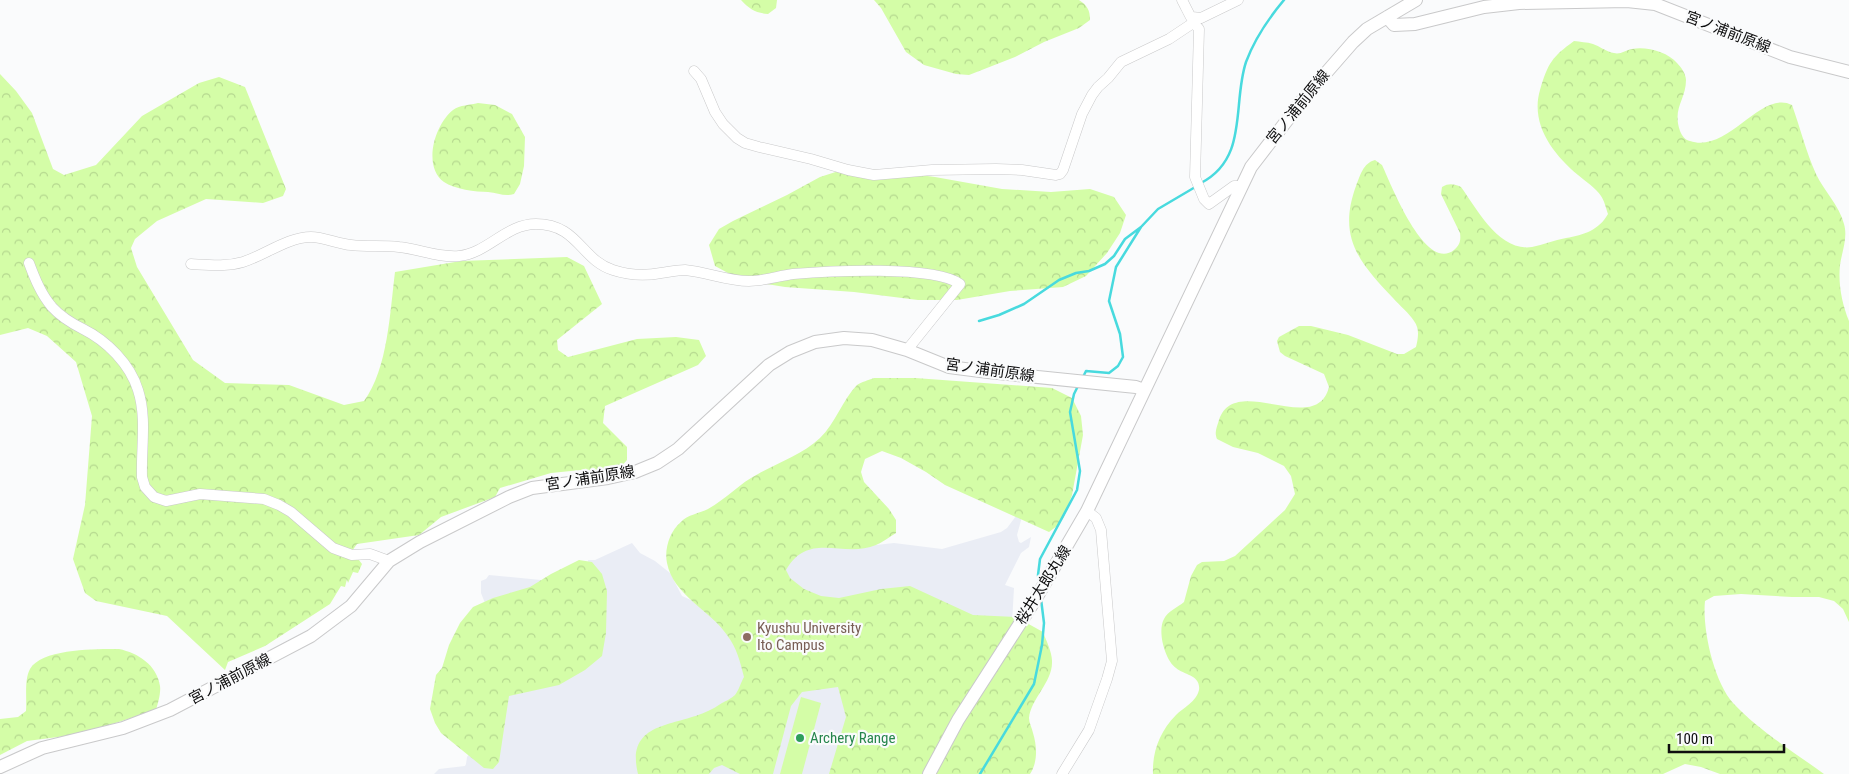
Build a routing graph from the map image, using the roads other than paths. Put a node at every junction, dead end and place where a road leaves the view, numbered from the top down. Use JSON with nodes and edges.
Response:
{"nodes":[{"id":1,"x":1182,"y":0,"type":"edge"},
{"id":2,"x":1238,"y":0,"type":"edge"},
{"id":3,"x":1416,"y":0,"type":"edge"},
{"id":4,"x":1656,"y":2,"type":"edge"},
{"id":5,"x":1387,"y":17,"type":"junction"},
{"id":6,"x":1193,"y":20,"type":"junction"},
{"id":7,"x":694,"y":71,"type":"dead end"},
{"id":8,"x":1849,"y":72,"type":"edge"},
{"id":9,"x":1241,"y":186,"type":"junction"},
{"id":10,"x":29,"y":263,"type":"dead end"},
{"id":11,"x":191,"y":264,"type":"dead end"},
{"id":12,"x":907,"y":350,"type":"junction"},
{"id":13,"x":1144,"y":390,"type":"junction"},
{"id":14,"x":1088,"y":511,"type":"junction"},
{"id":15,"x":389,"y":562,"type":"junction"},
{"id":16,"x":0,"y":767,"type":"edge"},
{"id":17,"x":929,"y":774,"type":"edge"},
{"id":18,"x":1062,"y":774,"type":"edge"}],
"edges":[{"from":1,"to":6,"type":"street"},
{"from":2,"to":6,"type":"street"},
{"from":3,"to":5,"type":"main road"},
{"from":4,"to":5,"type":"main road","name":"宮ノ浦前原線"},
{"from":4,"to":8,"type":"main road","name":"宮ノ浦前原線"},
{"from":5,"to":9,"type":"main road","name":"宮ノ浦前原線"},
{"from":6,"to":7,"type":"street"},
{"from":6,"to":9,"type":"street"},
{"from":9,"to":13,"type":"main road","name":"宮ノ浦前原線"},
{"from":10,"to":15,"type":"street"},
{"from":11,"to":12,"type":"street"},
{"from":12,"to":13,"type":"main road","name":"宮ノ浦前原線"},
{"from":12,"to":15,"type":"main road","name":"宮ノ浦前原線"},
{"from":13,"to":14,"type":"main road","name":"桜井太郎丸線"},
{"from":14,"to":17,"type":"main road","name":"桜井太郎丸線"},
{"from":14,"to":18,"type":"street"},
{"from":15,"to":16,"type":"main road","name":"宮ノ浦前原線"}]}
